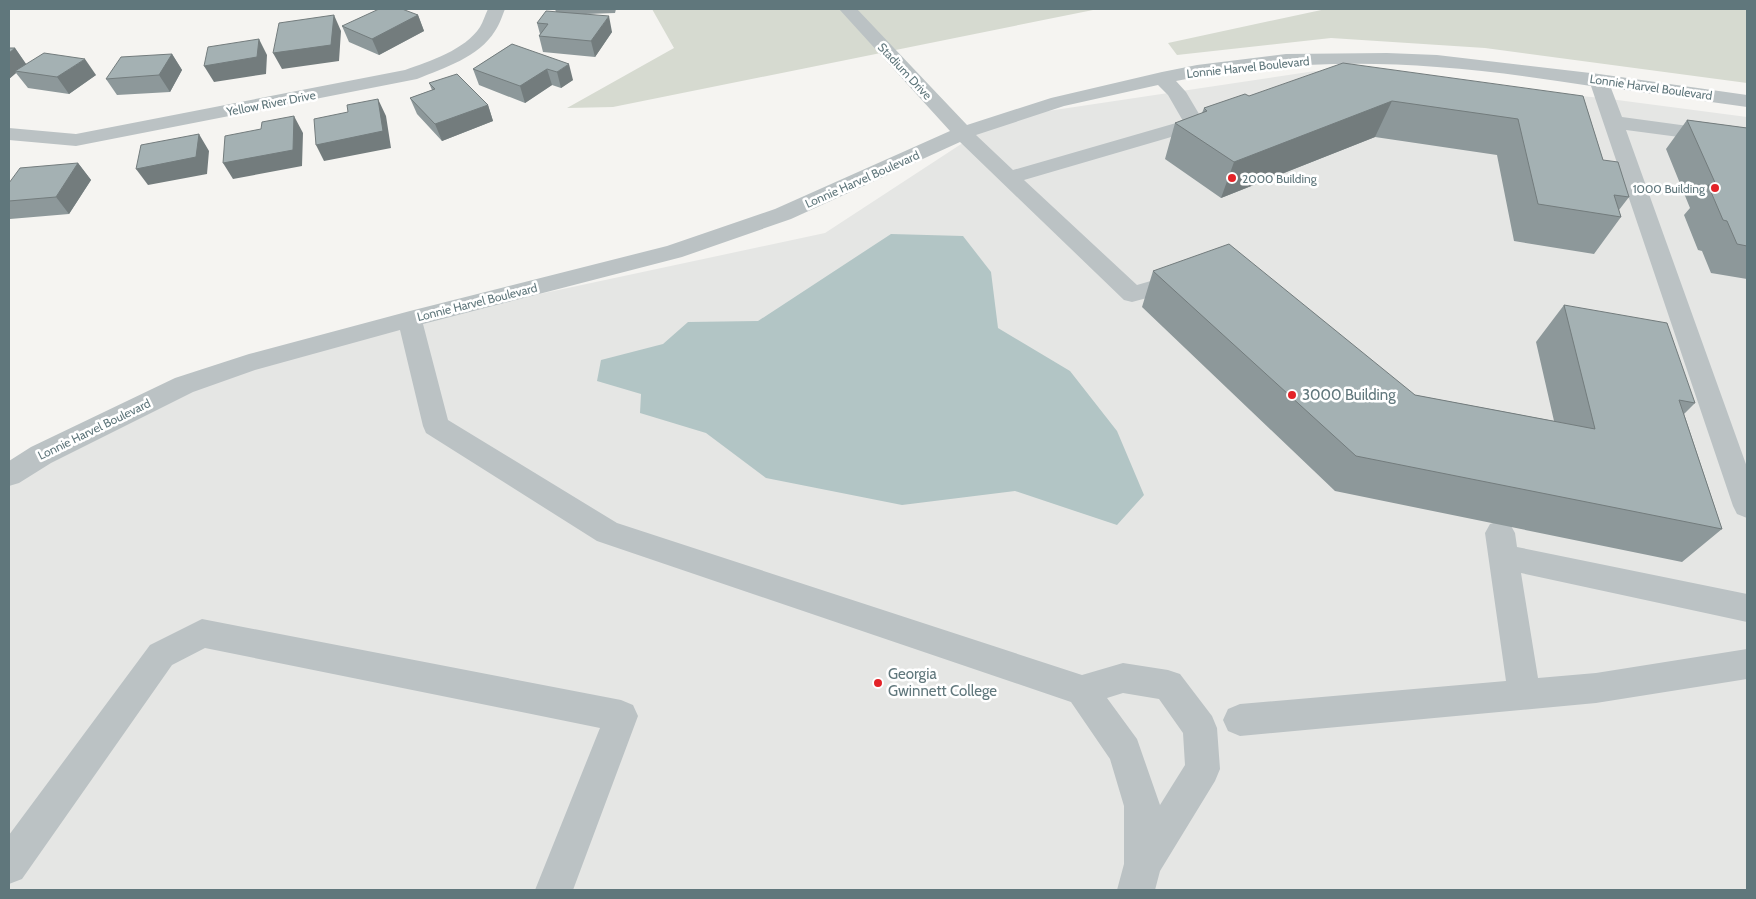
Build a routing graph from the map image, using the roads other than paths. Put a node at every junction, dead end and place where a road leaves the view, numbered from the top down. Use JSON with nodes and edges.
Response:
{"nodes":[{"id":1,"x":496,"y":9,"type":"edge"},
{"id":2,"x":848,"y":9,"type":"edge"},
{"id":3,"x":1162,"y":78,"type":"junction"},
{"id":4,"x":1599,"y":80,"type":"junction"},
{"id":5,"x":1747,"y":101,"type":"edge"},
{"id":6,"x":1615,"y":122,"type":"junction"},
{"id":7,"x":963,"y":133,"type":"junction"},
{"id":8,"x":13,"y":138,"type":"edge"},
{"id":9,"x":1747,"y":140,"type":"edge"},
{"id":10,"x":1009,"y":178,"type":"junction"},
{"id":11,"x":1161,"y":286,"type":"edge"},
{"id":12,"x":410,"y":319,"type":"junction"},
{"id":13,"x":9,"y":475,"type":"edge"},
{"id":14,"x":1747,"y":506,"type":"edge"},
{"id":15,"x":1747,"y":608,"type":"edge"},
{"id":16,"x":1747,"y":664,"type":"edge"},
{"id":17,"x":1082,"y":690,"type":"junction"},
{"id":18,"x":1524,"y":694,"type":"junction"},
{"id":19,"x":1240,"y":720,"type":"dead end"},
{"id":20,"x":9,"y":866,"type":"edge"},
{"id":21,"x":1140,"y":877,"type":"edge"},
{"id":22,"x":554,"y":890,"type":"edge"}],
"edges":[{"from":1,"to":8,"type":"street","name":"Yellow River Drive"},
{"from":2,"to":7,"type":"street","name":"Stadium Drive"},
{"from":3,"to":4,"type":"street","name":"Lonnie Harvel Boulevard"},
{"from":3,"to":7,"type":"street","name":"Lonnie Harvel Boulevard"},
{"from":3,"to":10,"type":"street"},
{"from":4,"to":5,"type":"street","name":"Lonnie Harvel Boulevard"},
{"from":4,"to":6,"type":"street"},
{"from":6,"to":9,"type":"street"},
{"from":6,"to":14,"type":"street"},
{"from":7,"to":10,"type":"street","name":"Stadium Drive"},
{"from":7,"to":12,"type":"street","name":"Lonnie Harvel Boulevard"},
{"from":10,"to":11,"type":"street","name":"Stadium Drive"},
{"from":12,"to":13,"type":"street","name":"Lonnie Harvel Boulevard"},
{"from":12,"to":17,"type":"street"},
{"from":15,"to":18,"type":"street"},
{"from":16,"to":18,"type":"street"},
{"from":17,"to":21,"type":"street"},
{"from":17,"to":21,"type":"street"},
{"from":18,"to":19,"type":"street"},
{"from":20,"to":22,"type":"street"}]}
